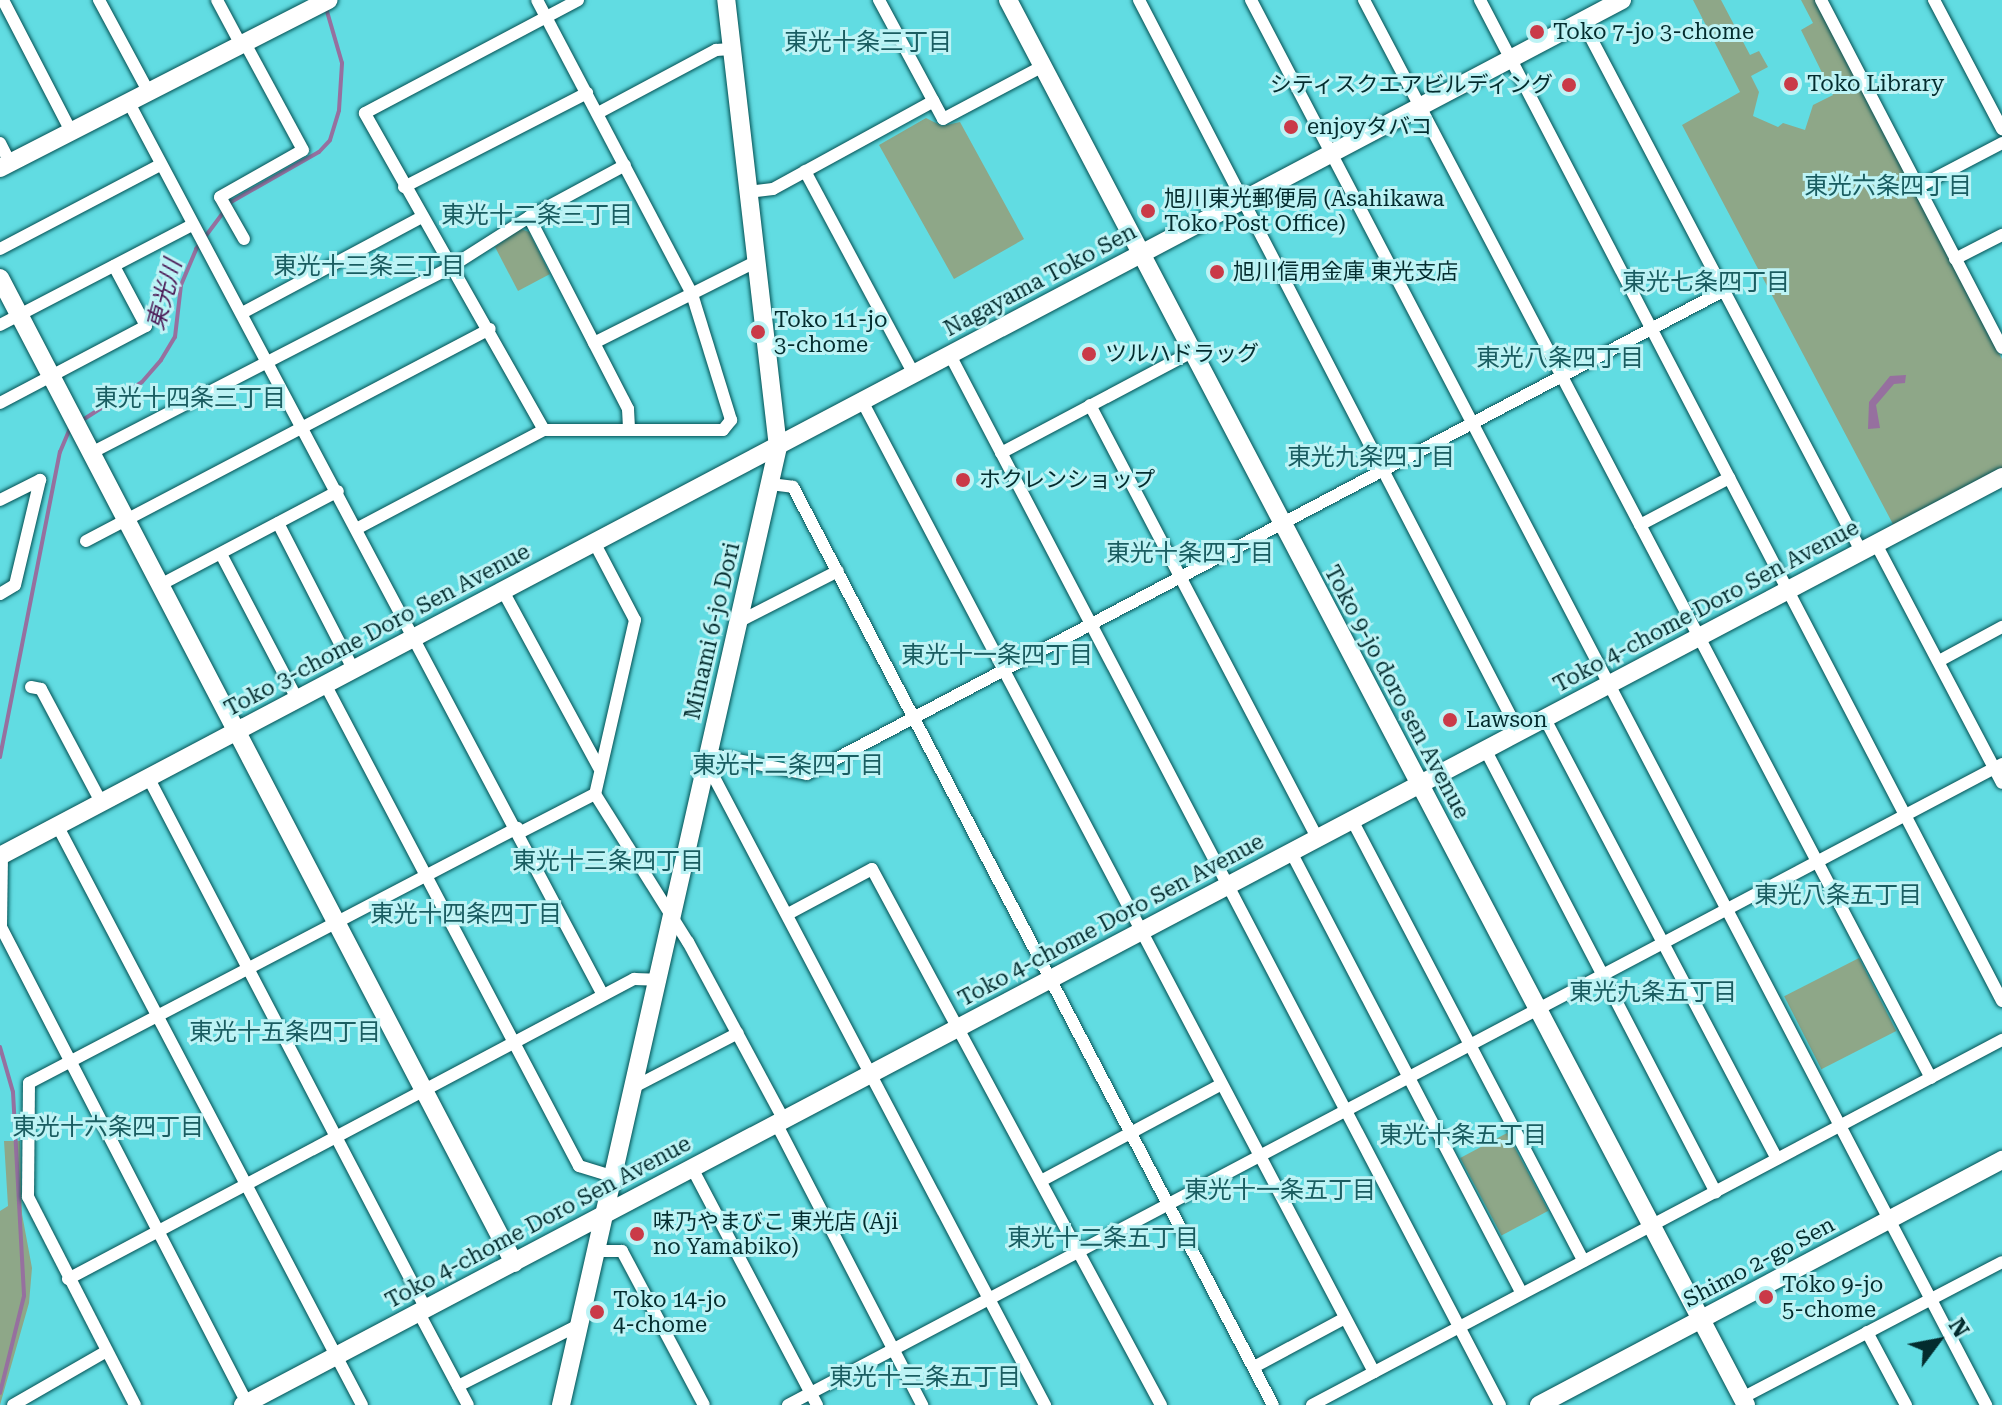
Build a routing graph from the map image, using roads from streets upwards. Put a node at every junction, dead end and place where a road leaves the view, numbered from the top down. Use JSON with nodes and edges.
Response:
{"nodes":[{"id":1,"x":3,"y":0,"type":"edge"},
{"id":2,"x":99,"y":0,"type":"edge"},
{"id":3,"x":217,"y":0,"type":"edge"},
{"id":4,"x":537,"y":0,"type":"edge"},
{"id":5,"x":578,"y":0,"type":"edge"},
{"id":6,"x":726,"y":0,"type":"edge"},
{"id":7,"x":879,"y":0,"type":"edge"},
{"id":8,"x":1008,"y":0,"type":"edge"},
{"id":9,"x":1139,"y":0,"type":"edge"},
{"id":10,"x":1251,"y":0,"type":"edge"},
{"id":11,"x":1364,"y":0,"type":"edge"},
{"id":12,"x":1480,"y":0,"type":"edge"},
{"id":13,"x":1622,"y":0,"type":"edge"},
{"id":14,"x":1821,"y":0,"type":"edge"},
{"id":15,"x":1934,"y":0,"type":"edge"},
{"id":16,"x":317,"y":3,"type":"edge"},
{"id":17,"x":1591,"y":11,"type":"edge"},
{"id":18,"x":546,"y":17,"type":"junction"},
{"id":19,"x":243,"y":44,"type":"junction"},
{"id":20,"x":731,"y":49,"type":"junction"},
{"id":21,"x":1510,"y":58,"type":"junction"},
{"id":22,"x":1043,"y":66,"type":"junction"},
{"id":23,"x":148,"y":91,"type":"junction"},
{"id":24,"x":587,"y":93,"type":"junction"},
{"id":25,"x":128,"y":101,"type":"junction"},
{"id":26,"x":934,"y":101,"type":"junction"},
{"id":27,"x":1419,"y":106,"type":"junction"},
{"id":28,"x":598,"y":113,"type":"junction"},
{"id":29,"x":2002,"y":129,"type":"edge"},
{"id":30,"x":71,"y":131,"type":"junction"},
{"id":31,"x":0,"y":143,"type":"edge"},
{"id":32,"x":2002,"y":143,"type":"edge"},
{"id":33,"x":1331,"y":154,"type":"junction"},
{"id":34,"x":5,"y":165,"type":"edge"},
{"id":35,"x":160,"y":165,"type":"junction"},
{"id":36,"x":625,"y":165,"type":"junction"},
{"id":37,"x":805,"y":171,"type":"junction"},
{"id":38,"x":404,"y":187,"type":"junction"},
{"id":39,"x":1918,"y":187,"type":"junction"},
{"id":40,"x":748,"y":192,"type":"junction"},
{"id":41,"x":1242,"y":201,"type":"junction"},
{"id":42,"x":529,"y":217,"type":"junction"},
{"id":43,"x":420,"y":218,"type":"junction"},
{"id":44,"x":195,"y":229,"type":"junction"},
{"id":45,"x":2002,"y":235,"type":"edge"},
{"id":46,"x":244,"y":239,"type":"dead end"},
{"id":47,"x":0,"y":249,"type":"edge"},
{"id":48,"x":1141,"y":254,"type":"junction"},
{"id":49,"x":1955,"y":259,"type":"junction"},
{"id":50,"x":757,"y":261,"type":"junction"},
{"id":51,"x":114,"y":266,"type":"junction"},
{"id":52,"x":449,"y":268,"type":"junction"},
{"id":53,"x":0,"y":278,"type":"edge"},
{"id":54,"x":1723,"y":291,"type":"junction"},
{"id":55,"x":692,"y":294,"type":"junction"},
{"id":56,"x":244,"y":312,"type":"junction"},
{"id":57,"x":19,"y":315,"type":"junction"},
{"id":58,"x":0,"y":325,"type":"edge"},
{"id":59,"x":490,"y":329,"type":"junction"},
{"id":60,"x":1650,"y":329,"type":"junction"},
{"id":61,"x":594,"y":343,"type":"junction"},
{"id":62,"x":2002,"y":348,"type":"edge"},
{"id":63,"x":1192,"y":352,"type":"junction"},
{"id":64,"x":950,"y":355,"type":"junction"},
{"id":65,"x":270,"y":361,"type":"junction"},
{"id":66,"x":914,"y":374,"type":"junction"},
{"id":67,"x":1562,"y":375,"type":"junction"},
{"id":68,"x":52,"y":376,"type":"junction"},
{"id":69,"x":862,"y":401,"type":"junction"},
{"id":70,"x":0,"y":403,"type":"edge"},
{"id":71,"x":1090,"y":405,"type":"junction"},
{"id":72,"x":1473,"y":423,"type":"junction"},
{"id":73,"x":304,"y":426,"type":"junction"},
{"id":74,"x":544,"y":430,"type":"junction"},
{"id":75,"x":629,"y":430,"type":"junction"},
{"id":76,"x":90,"y":447,"type":"junction"},
{"id":77,"x":778,"y":447,"type":"junction"},
{"id":78,"x":1001,"y":453,"type":"junction"},
{"id":79,"x":1383,"y":471,"type":"junction"},
{"id":80,"x":2002,"y":477,"type":"edge"},
{"id":81,"x":1729,"y":478,"type":"junction"},
{"id":82,"x":770,"y":484,"type":"junction"},
{"id":83,"x":338,"y":491,"type":"junction"},
{"id":84,"x":0,"y":500,"type":"edge"},
{"id":85,"x":126,"y":519,"type":"junction"},
{"id":86,"x":278,"y":523,"type":"junction"},
{"id":87,"x":1282,"y":525,"type":"junction"},
{"id":88,"x":1640,"y":525,"type":"junction"},
{"id":89,"x":358,"y":528,"type":"junction"},
{"id":90,"x":86,"y":541,"type":"dead end"},
{"id":91,"x":594,"y":542,"type":"junction"},
{"id":92,"x":1869,"y":547,"type":"junction"},
{"id":93,"x":221,"y":554,"type":"junction"},
{"id":94,"x":838,"y":571,"type":"junction"},
{"id":95,"x":1181,"y":578,"type":"junction"},
{"id":96,"x":160,"y":585,"type":"junction"},
{"id":97,"x":1788,"y":589,"type":"junction"},
{"id":98,"x":503,"y":591,"type":"junction"},
{"id":99,"x":0,"y":594,"type":"edge"},
{"id":100,"x":738,"y":622,"type":"junction"},
{"id":101,"x":1092,"y":625,"type":"junction"},
{"id":102,"x":2002,"y":627,"type":"edge"},
{"id":103,"x":1699,"y":637,"type":"junction"},
{"id":104,"x":416,"y":638,"type":"junction"},
{"id":105,"x":1939,"y":661,"type":"junction"},
{"id":106,"x":353,"y":669,"type":"junction"},
{"id":107,"x":1004,"y":672,"type":"junction"},
{"id":108,"x":325,"y":684,"type":"junction"},
{"id":109,"x":1608,"y":684,"type":"junction"},
{"id":110,"x":31,"y":687,"type":"dead end"},
{"id":111,"x":297,"y":699,"type":"junction"},
{"id":112,"x":915,"y":718,"type":"junction"},
{"id":113,"x":1545,"y":719,"type":"junction"},
{"id":114,"x":237,"y":731,"type":"junction"},
{"id":115,"x":1519,"y":732,"type":"junction"},
{"id":116,"x":1485,"y":749,"type":"junction"},
{"id":117,"x":707,"y":759,"type":"junction"},
{"id":118,"x":1998,"y":766,"type":"edge"},
{"id":119,"x":599,"y":768,"type":"junction"},
{"id":120,"x":148,"y":777,"type":"junction"},
{"id":121,"x":2002,"y":783,"type":"edge"},
{"id":122,"x":1418,"y":785,"type":"junction"},
{"id":123,"x":595,"y":794,"type":"junction"},
{"id":124,"x":101,"y":802,"type":"junction"},
{"id":125,"x":1905,"y":814,"type":"junction"},
{"id":126,"x":1352,"y":820,"type":"junction"},
{"id":127,"x":57,"y":825,"type":"junction"},
{"id":128,"x":518,"y":830,"type":"junction"},
{"id":129,"x":1318,"y":839,"type":"junction"},
{"id":130,"x":1291,"y":852,"type":"junction"},
{"id":131,"x":1,"y":855,"type":"edge"},
{"id":132,"x":1817,"y":862,"type":"junction"},
{"id":133,"x":425,"y":874,"type":"junction"},
{"id":134,"x":1228,"y":885,"type":"junction"},
{"id":135,"x":1727,"y":909,"type":"junction"},
{"id":136,"x":788,"y":914,"type":"junction"},
{"id":137,"x":671,"y":916,"type":"junction"},
{"id":138,"x":336,"y":921,"type":"junction"},
{"id":139,"x":1139,"y":931,"type":"junction"},
{"id":140,"x":1663,"y":943,"type":"junction"},
{"id":141,"x":249,"y":968,"type":"junction"},
{"id":142,"x":1603,"y":975,"type":"junction"},
{"id":143,"x":1050,"y":978,"type":"junction"},
{"id":144,"x":657,"y":980,"type":"junction"},
{"id":145,"x":603,"y":995,"type":"junction"},
{"id":146,"x":2002,"y":1001,"type":"edge"},
{"id":147,"x":1537,"y":1009,"type":"junction"},
{"id":148,"x":159,"y":1015,"type":"junction"},
{"id":149,"x":959,"y":1028,"type":"junction"},
{"id":150,"x":738,"y":1033,"type":"junction"},
{"id":151,"x":2002,"y":1040,"type":"edge"},
{"id":152,"x":513,"y":1042,"type":"junction"},
{"id":153,"x":1470,"y":1044,"type":"junction"},
{"id":154,"x":71,"y":1060,"type":"junction"},
{"id":155,"x":870,"y":1072,"type":"junction"},
{"id":156,"x":1411,"y":1076,"type":"junction"},
{"id":157,"x":1931,"y":1078,"type":"junction"},
{"id":158,"x":1220,"y":1085,"type":"junction"},
{"id":159,"x":632,"y":1088,"type":"junction"},
{"id":160,"x":425,"y":1090,"type":"junction"},
{"id":161,"x":1345,"y":1109,"type":"junction"},
{"id":162,"x":780,"y":1122,"type":"junction"},
{"id":163,"x":1840,"y":1125,"type":"junction"},
{"id":164,"x":1131,"y":1133,"type":"junction"},
{"id":165,"x":335,"y":1137,"type":"junction"},
{"id":166,"x":1257,"y":1157,"type":"junction"},
{"id":167,"x":1777,"y":1159,"type":"junction"},
{"id":168,"x":2002,"y":1160,"type":"edge"},
{"id":169,"x":692,"y":1168,"type":"junction"},
{"id":170,"x":611,"y":1176,"type":"junction"},
{"id":171,"x":1041,"y":1181,"type":"junction"},
{"id":172,"x":247,"y":1184,"type":"junction"},
{"id":173,"x":1716,"y":1192,"type":"junction"},
{"id":174,"x":1168,"y":1204,"type":"junction"},
{"id":175,"x":603,"y":1214,"type":"junction"},
{"id":176,"x":1889,"y":1220,"type":"junction"},
{"id":177,"x":1650,"y":1226,"type":"junction"},
{"id":178,"x":160,"y":1230,"type":"junction"},
{"id":179,"x":595,"y":1251,"type":"junction"},
{"id":180,"x":1079,"y":1251,"type":"junction"},
{"id":181,"x":1584,"y":1261,"type":"junction"},
{"id":182,"x":2002,"y":1262,"type":"edge"},
{"id":183,"x":514,"y":1263,"type":"junction"},
{"id":184,"x":68,"y":1279,"type":"junction"},
{"id":185,"x":1522,"y":1293,"type":"junction"},
{"id":186,"x":990,"y":1298,"type":"junction"},
{"id":187,"x":1931,"y":1299,"type":"junction"},
{"id":188,"x":422,"y":1311,"type":"junction"},
{"id":189,"x":1345,"y":1318,"type":"junction"},
{"id":190,"x":1700,"y":1320,"type":"junction"},
{"id":191,"x":579,"y":1325,"type":"junction"},
{"id":192,"x":1460,"y":1327,"type":"junction"},
{"id":193,"x":1867,"y":1332,"type":"junction"},
{"id":194,"x":893,"y":1350,"type":"junction"},
{"id":195,"x":107,"y":1351,"type":"junction"},
{"id":196,"x":336,"y":1356,"type":"junction"},
{"id":197,"x":1254,"y":1367,"type":"junction"},
{"id":198,"x":1374,"y":1372,"type":"junction"},
{"id":199,"x":458,"y":1386,"type":"junction"},
{"id":200,"x":810,"y":1393,"type":"junction"},
{"id":201,"x":1744,"y":1402,"type":"edge"},
{"id":202,"x":246,"y":1404,"type":"edge"},
{"id":203,"x":13,"y":1405,"type":"edge"},
{"id":204,"x":135,"y":1405,"type":"edge"},
{"id":205,"x":362,"y":1405,"type":"edge"},
{"id":206,"x":468,"y":1405,"type":"edge"},
{"id":207,"x":561,"y":1405,"type":"edge"},
{"id":208,"x":704,"y":1405,"type":"edge"},
{"id":209,"x":788,"y":1405,"type":"edge"},
{"id":210,"x":817,"y":1405,"type":"edge"},
{"id":211,"x":922,"y":1405,"type":"edge"},
{"id":212,"x":1045,"y":1405,"type":"edge"},
{"id":213,"x":1161,"y":1405,"type":"edge"},
{"id":214,"x":1273,"y":1405,"type":"edge"},
{"id":215,"x":1312,"y":1405,"type":"edge"},
{"id":216,"x":1500,"y":1405,"type":"edge"},
{"id":217,"x":1539,"y":1405,"type":"edge"},
{"id":218,"x":1906,"y":1405,"type":"edge"},
{"id":219,"x":1986,"y":1405,"type":"edge"}],
"edges":[{"from":1,"to":30,"type":"street"},
{"from":2,"to":23,"type":"street"},
{"from":3,"to":19,"type":"street"},
{"from":4,"to":18,"type":"street"},
{"from":5,"to":18,"type":"street"},
{"from":6,"to":20,"type":"street","name":"Minami 6-jo Dori"},
{"from":7,"to":26,"type":"street"},
{"from":8,"to":22,"type":"street","name":"Toko 9-jo doro sen Avenue"},
{"from":9,"to":41,"type":"street"},
{"from":10,"to":33,"type":"street"},
{"from":11,"to":27,"type":"street"},
{"from":12,"to":21,"type":"street"},
{"from":13,"to":17,"type":"street","name":"Nagayama Toko Sen"},
{"from":14,"to":39,"type":"street"},
{"from":15,"to":29,"type":"street"},
{"from":16,"to":19,"type":"street"},
{"from":17,"to":21,"type":"street","name":"Nagayama Toko Sen"},
{"from":17,"to":54,"type":"street"},
{"from":18,"to":24,"type":"street"},
{"from":18,"to":38,"type":"street"},
{"from":19,"to":23,"type":"street"},
{"from":19,"to":46,"type":"street"},
{"from":20,"to":28,"type":"street"},
{"from":20,"to":40,"type":"street","name":"Minami 6-jo Dori"},
{"from":21,"to":27,"type":"street","name":"Nagayama Toko Sen"},
{"from":21,"to":60,"type":"street"},
{"from":22,"to":26,"type":"street"},
{"from":22,"to":48,"type":"street","name":"Toko 9-jo doro sen Avenue"},
{"from":23,"to":25,"type":"street"},
{"from":24,"to":28,"type":"street"},
{"from":24,"to":38,"type":"street"},
{"from":25,"to":30,"type":"street"},
{"from":25,"to":35,"type":"street"},
{"from":26,"to":37,"type":"street"},
{"from":27,"to":33,"type":"street","name":"Nagayama Toko Sen"},
{"from":27,"to":67,"type":"street"},
{"from":28,"to":36,"type":"street"},
{"from":30,"to":34,"type":"street"},
{"from":31,"to":34,"type":"street"},
{"from":32,"to":39,"type":"street"},
{"from":33,"to":41,"type":"street","name":"Nagayama Toko Sen"},
{"from":33,"to":72,"type":"street"},
{"from":35,"to":44,"type":"street"},
{"from":35,"to":47,"type":"street"},
{"from":36,"to":42,"type":"street"},
{"from":36,"to":55,"type":"street"},
{"from":37,"to":40,"type":"street"},
{"from":37,"to":66,"type":"street"},
{"from":38,"to":43,"type":"street"},
{"from":39,"to":49,"type":"street"},
{"from":40,"to":50,"type":"street","name":"Minami 6-jo Dori"},
{"from":41,"to":48,"type":"street","name":"Nagayama Toko Sen"},
{"from":41,"to":79,"type":"street"},
{"from":42,"to":52,"type":"street"},
{"from":42,"to":61,"type":"street"},
{"from":43,"to":52,"type":"street"},
{"from":43,"to":56,"type":"street"},
{"from":44,"to":51,"type":"street"},
{"from":44,"to":56,"type":"street"},
{"from":45,"to":49,"type":"street"},
{"from":48,"to":63,"type":"street","name":"Toko 9-jo doro sen Avenue"},
{"from":48,"to":64,"type":"street","name":"Nagayama Toko Sen"},
{"from":49,"to":62,"type":"street"},
{"from":50,"to":55,"type":"street"},
{"from":50,"to":77,"type":"street","name":"Minami 6-jo Dori"},
{"from":51,"to":57,"type":"street"},
{"from":51,"to":68,"type":"street"},
{"from":52,"to":59,"type":"street"},
{"from":52,"to":65,"type":"street"},
{"from":53,"to":57,"type":"street"},
{"from":54,"to":60,"type":"street"},
{"from":54,"to":92,"type":"street"},
{"from":55,"to":61,"type":"street"},
{"from":55,"to":75,"type":"street"},
{"from":56,"to":65,"type":"street"},
{"from":57,"to":58,"type":"street"},
{"from":57,"to":68,"type":"street"},
{"from":59,"to":73,"type":"street"},
{"from":59,"to":74,"type":"street"},
{"from":60,"to":67,"type":"street"},
{"from":60,"to":81,"type":"street"},
{"from":61,"to":75,"type":"street"},
{"from":63,"to":71,"type":"street"},
{"from":63,"to":87,"type":"street","name":"Toko 9-jo doro sen Avenue"},
{"from":64,"to":66,"type":"street","name":"Nagayama Toko Sen"},
{"from":64,"to":78,"type":"street"},
{"from":65,"to":73,"type":"street"},
{"from":65,"to":76,"type":"street"},
{"from":66,"to":69,"type":"street","name":"Nagayama Toko Sen"},
{"from":67,"to":72,"type":"street"},
{"from":67,"to":88,"type":"street"},
{"from":68,"to":70,"type":"street"},
{"from":68,"to":76,"type":"street"},
{"from":69,"to":77,"type":"street","name":"Nagayama Toko Sen"},
{"from":69,"to":107,"type":"street"},
{"from":71,"to":78,"type":"street"},
{"from":71,"to":95,"type":"street"},
{"from":72,"to":79,"type":"street"},
{"from":72,"to":109,"type":"street"},
{"from":73,"to":83,"type":"street"},
{"from":73,"to":85,"type":"street"},
{"from":74,"to":75,"type":"street"},
{"from":74,"to":89,"type":"street"},
{"from":76,"to":85,"type":"street"},
{"from":77,"to":82,"type":"street","name":"Minami 6-jo Dori"},
{"from":77,"to":91,"type":"street","name":"Toko 3-chome Doro Sen Avenue"},
{"from":78,"to":101,"type":"street"},
{"from":79,"to":87,"type":"street"},
{"from":79,"to":115,"type":"street"},
{"from":80,"to":92,"type":"street","name":"Toko 4-chome Doro Sen Avenue"},
{"from":81,"to":88,"type":"street"},
{"from":81,"to":97,"type":"street"},
{"from":82,"to":94,"type":"street"},
{"from":82,"to":100,"type":"street","name":"Minami 6-jo Dori"},
{"from":83,"to":86,"type":"street"},
{"from":83,"to":89,"type":"street"},
{"from":84,"to":99,"type":"street"},
{"from":85,"to":90,"type":"street"},
{"from":85,"to":96,"type":"street"},
{"from":86,"to":93,"type":"street"},
{"from":86,"to":106,"type":"street"},
{"from":87,"to":95,"type":"street"},
{"from":87,"to":122,"type":"street","name":"Toko 9-jo doro sen Avenue"},
{"from":88,"to":103,"type":"street"},
{"from":89,"to":104,"type":"street"},
{"from":91,"to":98,"type":"street","name":"Toko 3-chome Doro Sen Avenue"},
{"from":91,"to":119,"type":"street"},
{"from":92,"to":97,"type":"street","name":"Toko 4-chome Doro Sen Avenue"},
{"from":92,"to":105,"type":"street"},
{"from":93,"to":96,"type":"street"},
{"from":93,"to":111,"type":"street"},
{"from":94,"to":100,"type":"street"},
{"from":94,"to":112,"type":"street"},
{"from":95,"to":101,"type":"street"},
{"from":95,"to":129,"type":"street"},
{"from":96,"to":114,"type":"street"},
{"from":97,"to":103,"type":"street","name":"Toko 4-chome Doro Sen Avenue"},
{"from":97,"to":125,"type":"street"},
{"from":98,"to":104,"type":"street","name":"Toko 3-chome Doro Sen Avenue"},
{"from":98,"to":119,"type":"street"},
{"from":100,"to":117,"type":"street","name":"Minami 6-jo Dori"},
{"from":101,"to":107,"type":"street"},
{"from":101,"to":134,"type":"street"},
{"from":102,"to":105,"type":"street"},
{"from":103,"to":109,"type":"street","name":"Toko 4-chome Doro Sen Avenue"},
{"from":103,"to":132,"type":"street"},
{"from":104,"to":106,"type":"street","name":"Toko 3-chome Doro Sen Avenue"},
{"from":104,"to":128,"type":"street"},
{"from":105,"to":118,"type":"street"},
{"from":106,"to":108,"type":"street","name":"Toko 3-chome Doro Sen Avenue"},
{"from":107,"to":112,"type":"street"},
{"from":107,"to":139,"type":"street"},
{"from":108,"to":111,"type":"street","name":"Toko 3-chome Doro Sen Avenue"},
{"from":108,"to":133,"type":"street"},
{"from":109,"to":113,"type":"street","name":"Toko 4-chome Doro Sen Avenue"},
{"from":109,"to":135,"type":"street"},
{"from":110,"to":124,"type":"street"},
{"from":111,"to":114,"type":"street","name":"Toko 3-chome Doro Sen Avenue"},
{"from":112,"to":117,"type":"street"},
{"from":112,"to":143,"type":"street"},
{"from":113,"to":115,"type":"street","name":"Toko 4-chome Doro Sen Avenue"},
{"from":113,"to":140,"type":"street"},
{"from":114,"to":120,"type":"street","name":"Toko 3-chome Doro Sen Avenue"},
{"from":114,"to":138,"type":"street"},
{"from":115,"to":116,"type":"street","name":"Toko 4-chome Doro Sen Avenue"},
{"from":116,"to":122,"type":"street","name":"Toko 4-chome Doro Sen Avenue"},
{"from":116,"to":142,"type":"street"},
{"from":117,"to":136,"type":"street"},
{"from":117,"to":137,"type":"street","name":"Minami 6-jo Dori"},
{"from":118,"to":121,"type":"street"},
{"from":118,"to":125,"type":"street"},
{"from":119,"to":123,"type":"street"},
{"from":120,"to":124,"type":"street","name":"Toko 3-chome Doro Sen Avenue"},
{"from":120,"to":141,"type":"street"},
{"from":122,"to":126,"type":"street","name":"Toko 4-chome Doro Sen Avenue"},
{"from":122,"to":147,"type":"street","name":"Toko 9-jo doro sen Avenue"},
{"from":123,"to":128,"type":"street"},
{"from":123,"to":137,"type":"street"},
{"from":124,"to":127,"type":"street","name":"Toko 3-chome Doro Sen Avenue"},
{"from":125,"to":132,"type":"street"},
{"from":125,"to":146,"type":"street"},
{"from":126,"to":129,"type":"street","name":"Toko 4-chome Doro Sen Avenue"},
{"from":126,"to":153,"type":"street"},
{"from":127,"to":131,"type":"street","name":"Toko 3-chome Doro Sen Avenue"},
{"from":127,"to":148,"type":"street"},
{"from":128,"to":133,"type":"street"},
{"from":128,"to":145,"type":"street"},
{"from":129,"to":130,"type":"street","name":"Toko 4-chome Doro Sen Avenue"},
{"from":130,"to":134,"type":"street","name":"Toko 4-chome Doro Sen Avenue"},
{"from":130,"to":156,"type":"street"},
{"from":131,"to":154,"type":"street"},
{"from":132,"to":135,"type":"street"},
{"from":132,"to":157,"type":"street"},
{"from":133,"to":138,"type":"street"},
{"from":133,"to":152,"type":"street"},
{"from":134,"to":139,"type":"street","name":"Toko 4-chome Doro Sen Avenue"},
{"from":134,"to":161,"type":"street"},
{"from":135,"to":140,"type":"street"},
{"from":135,"to":163,"type":"street"},
{"from":136,"to":149,"type":"street"},
{"from":136,"to":155,"type":"street"},
{"from":137,"to":144,"type":"street","name":"Minami 6-jo Dori"},
{"from":137,"to":150,"type":"street"},
{"from":138,"to":141,"type":"street"},
{"from":138,"to":160,"type":"street"},
{"from":139,"to":143,"type":"street","name":"Toko 4-chome Doro Sen Avenue"},
{"from":139,"to":158,"type":"street"},
{"from":140,"to":142,"type":"street"},
{"from":140,"to":167,"type":"street"},
{"from":141,"to":148,"type":"street"},
{"from":141,"to":165,"type":"street"},
{"from":142,"to":147,"type":"street"},
{"from":142,"to":173,"type":"street"},
{"from":143,"to":149,"type":"street","name":"Toko 4-chome Doro Sen Avenue"},
{"from":143,"to":164,"type":"street"},
{"from":144,"to":145,"type":"street"},
{"from":144,"to":159,"type":"street","name":"Minami 6-jo Dori"},
{"from":145,"to":152,"type":"street"},
{"from":147,"to":153,"type":"street"},
{"from":147,"to":177,"type":"street","name":"Toko 9-jo doro sen Avenue"},
{"from":148,"to":154,"type":"street"},
{"from":148,"to":172,"type":"street"},
{"from":149,"to":155,"type":"street","name":"Toko 4-chome Doro Sen Avenue"},
{"from":149,"to":171,"type":"street"},
{"from":150,"to":159,"type":"street"},
{"from":150,"to":162,"type":"street"},
{"from":151,"to":157,"type":"street"},
{"from":152,"to":160,"type":"street"},
{"from":152,"to":170,"type":"street"},
{"from":153,"to":156,"type":"street"},
{"from":153,"to":181,"type":"street"},
{"from":154,"to":178,"type":"street"},
{"from":154,"to":184,"type":"street"},
{"from":155,"to":162,"type":"street","name":"Toko 4-chome Doro Sen Avenue"},
{"from":155,"to":186,"type":"street"},
{"from":156,"to":161,"type":"street"},
{"from":156,"to":185,"type":"street"},
{"from":157,"to":163,"type":"street"},
{"from":158,"to":164,"type":"street"},
{"from":158,"to":166,"type":"street"},
{"from":159,"to":170,"type":"street","name":"Minami 6-jo Dori"},
{"from":160,"to":165,"type":"street"},
{"from":160,"to":183,"type":"street"},
{"from":161,"to":166,"type":"street"},
{"from":161,"to":192,"type":"street"},
{"from":162,"to":169,"type":"street","name":"Toko 4-chome Doro Sen Avenue"},
{"from":162,"to":194,"type":"street"},
{"from":163,"to":167,"type":"street"},
{"from":163,"to":176,"type":"street"},
{"from":164,"to":171,"type":"street"},
{"from":164,"to":174,"type":"street"},
{"from":165,"to":172,"type":"street"},
{"from":165,"to":188,"type":"street"},
{"from":166,"to":174,"type":"street"},
{"from":166,"to":189,"type":"street"},
{"from":167,"to":173,"type":"street"},
{"from":168,"to":176,"type":"street","name":"Shimo 2-go Sen"},
{"from":169,"to":175,"type":"street","name":"Toko 4-chome Doro Sen Avenue"},
{"from":169,"to":200,"type":"street"},
{"from":170,"to":175,"type":"street","name":"Minami 6-jo Dori"},
{"from":171,"to":180,"type":"street"},
{"from":172,"to":178,"type":"street"},
{"from":172,"to":196,"type":"street"},
{"from":173,"to":177,"type":"street"},
{"from":174,"to":180,"type":"street"},
{"from":174,"to":197,"type":"street"},
{"from":175,"to":179,"type":"street","name":"Minami 6-jo Dori"},
{"from":175,"to":183,"type":"street","name":"Toko 4-chome Doro Sen Avenue"},
{"from":176,"to":187,"type":"street"},
{"from":176,"to":190,"type":"street","name":"Shimo 2-go Sen"},
{"from":177,"to":181,"type":"street"},
{"from":177,"to":190,"type":"street","name":"Toko 9-jo doro sen Avenue"},
{"from":178,"to":184,"type":"street"},
{"from":178,"to":202,"type":"street"},
{"from":179,"to":191,"type":"street","name":"Minami 6-jo Dori"},
{"from":179,"to":208,"type":"street"},
{"from":180,"to":186,"type":"street"},
{"from":180,"to":213,"type":"street"},
{"from":181,"to":185,"type":"street"},
{"from":182,"to":187,"type":"street"},
{"from":183,"to":188,"type":"street","name":"Toko 4-chome Doro Sen Avenue"},
{"from":184,"to":195,"type":"street"},
{"from":185,"to":192,"type":"street"},
{"from":186,"to":194,"type":"street"},
{"from":186,"to":212,"type":"street"},
{"from":187,"to":193,"type":"street"},
{"from":187,"to":219,"type":"street"},
{"from":188,"to":196,"type":"street","name":"Toko 4-chome Doro Sen Avenue"},
{"from":188,"to":199,"type":"street"},
{"from":189,"to":197,"type":"street"},
{"from":189,"to":198,"type":"street"},
{"from":190,"to":201,"type":"street","name":"Toko 9-jo doro sen Avenue"},
{"from":190,"to":217,"type":"street","name":"Shimo 2-go Sen"},
{"from":191,"to":199,"type":"street"},
{"from":191,"to":207,"type":"street","name":"Minami 6-jo Dori"},
{"from":192,"to":198,"type":"street"},
{"from":192,"to":216,"type":"street"},
{"from":193,"to":201,"type":"street"},
{"from":193,"to":218,"type":"street"},
{"from":194,"to":200,"type":"street"},
{"from":194,"to":211,"type":"street"},
{"from":195,"to":203,"type":"street"},
{"from":195,"to":204,"type":"street"},
{"from":196,"to":202,"type":"street","name":"Toko 4-chome Doro Sen Avenue"},
{"from":196,"to":205,"type":"street"},
{"from":197,"to":214,"type":"street"},
{"from":198,"to":215,"type":"street"},
{"from":199,"to":206,"type":"street"},
{"from":200,"to":209,"type":"street"},
{"from":200,"to":210,"type":"street"}]}
